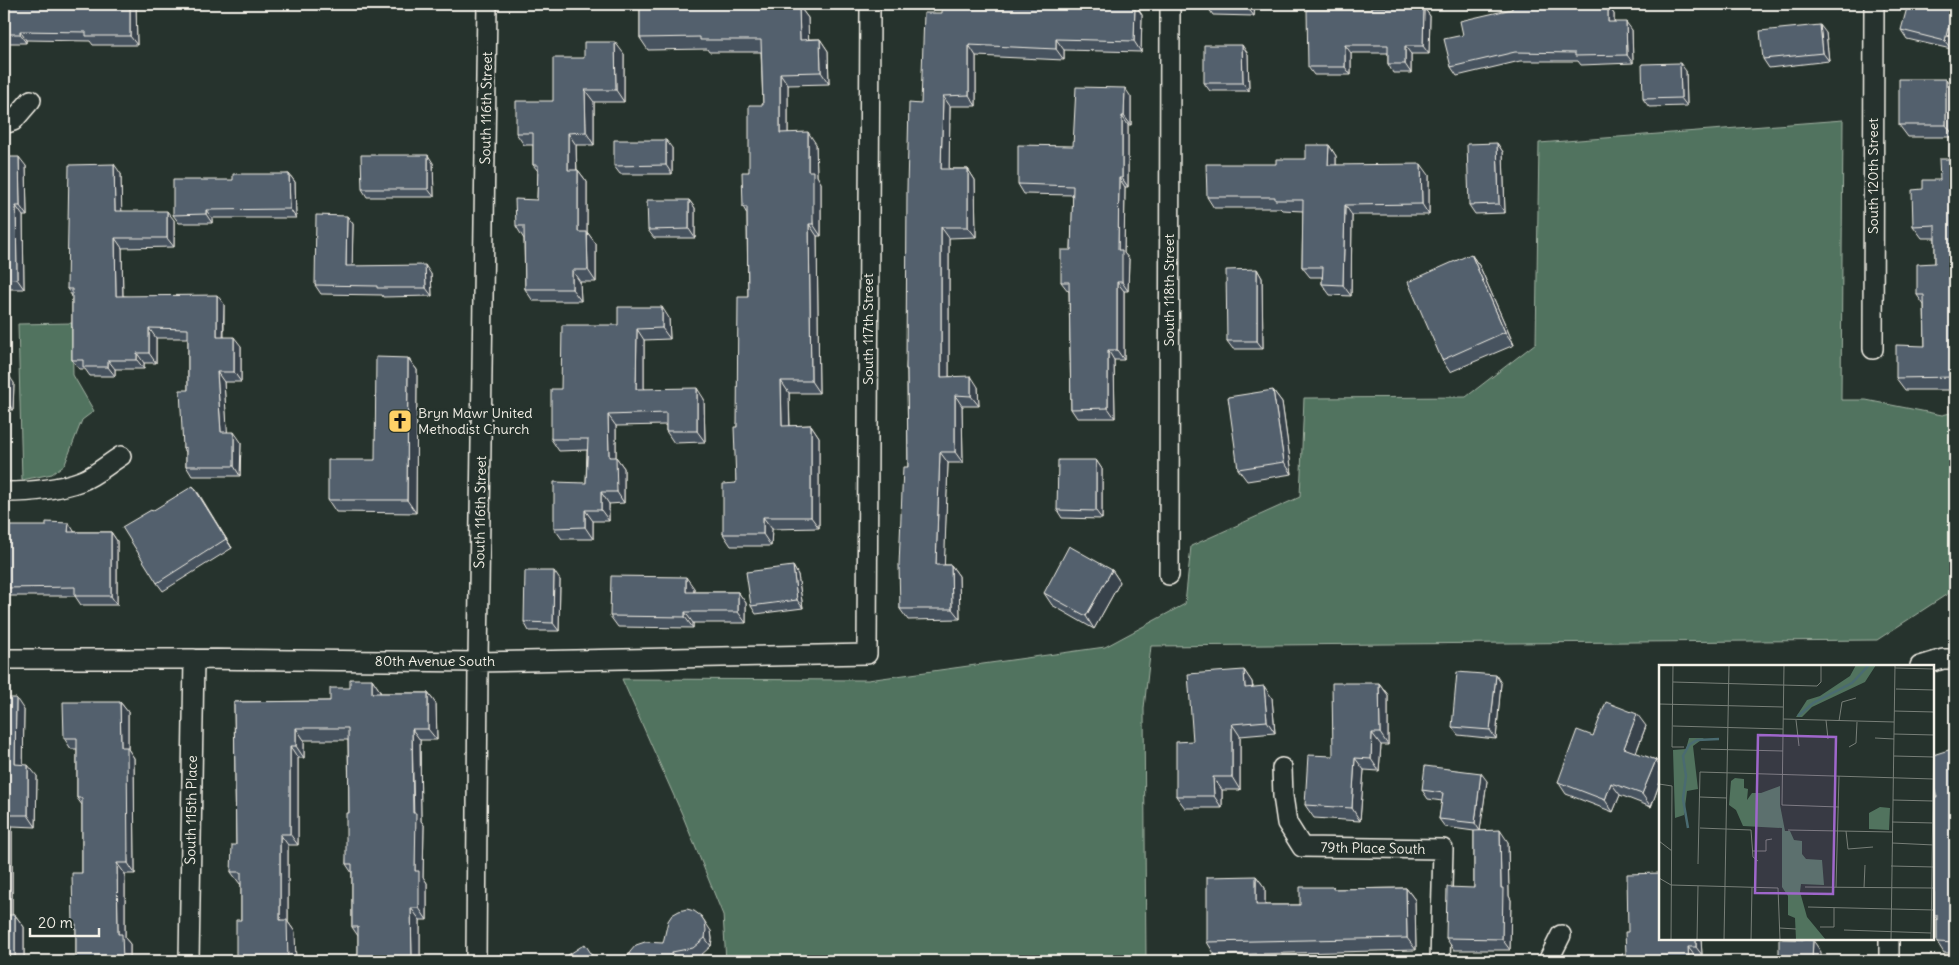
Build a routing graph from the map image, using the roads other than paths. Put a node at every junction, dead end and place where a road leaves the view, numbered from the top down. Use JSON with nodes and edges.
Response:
{"nodes":[{"id":1,"x":487,"y":4,"type":"edge"},
{"id":2,"x":870,"y":4,"type":"edge"},
{"id":3,"x":1170,"y":4,"type":"edge"},
{"id":4,"x":1874,"y":4,"type":"edge"},
{"id":5,"x":31,"y":100,"type":"dead end"},
{"id":6,"x":4,"y":124,"type":"edge"},
{"id":7,"x":1873,"y":349,"type":"dead end"},
{"id":8,"x":121,"y":456,"type":"dead end"},
{"id":9,"x":4,"y":492,"type":"edge"},
{"id":10,"x":1169,"y":575,"type":"dead end"},
{"id":11,"x":867,"y":654,"type":"joint"},
{"id":12,"x":194,"y":658,"type":"junction"},
{"id":13,"x":1955,"y":658,"type":"edge"},
{"id":14,"x":4,"y":659,"type":"edge"},
{"id":15,"x":478,"y":662,"type":"junction"},
{"id":16,"x":1923,"y":665,"type":"edge"},
{"id":17,"x":1282,"y":768,"type":"dead end"},
{"id":18,"x":1560,"y":935,"type":"dead end"},
{"id":19,"x":1889,"y":940,"type":"edge"},
{"id":20,"x":189,"y":961,"type":"edge"},
{"id":21,"x":476,"y":961,"type":"edge"},
{"id":22,"x":1440,"y":961,"type":"edge"},
{"id":23,"x":1548,"y":961,"type":"edge"},
{"id":24,"x":1890,"y":961,"type":"edge"}],
"edges":[{"from":1,"to":15,"type":"street","name":"South 116th Street"},
{"from":2,"to":11,"type":"street","name":"South 117th Street"},
{"from":3,"to":10,"type":"street","name":"South 118th Street"},
{"from":4,"to":7,"type":"street","name":"South 120th Street"},
{"from":5,"to":6,"type":"street"},
{"from":8,"to":9,"type":"street"},
{"from":11,"to":15,"type":"street","name":"80th Avenue South"},
{"from":12,"to":14,"type":"street","name":"80th Avenue South"},
{"from":12,"to":15,"type":"street","name":"80th Avenue South"},
{"from":12,"to":20,"type":"street","name":"South 115th Place"},
{"from":13,"to":16,"type":"street"},
{"from":15,"to":21,"type":"street","name":"South 116th Street"},
{"from":17,"to":22,"type":"street","name":"79th Place South"},
{"from":18,"to":23,"type":"street"},
{"from":19,"to":24,"type":"street"}]}
